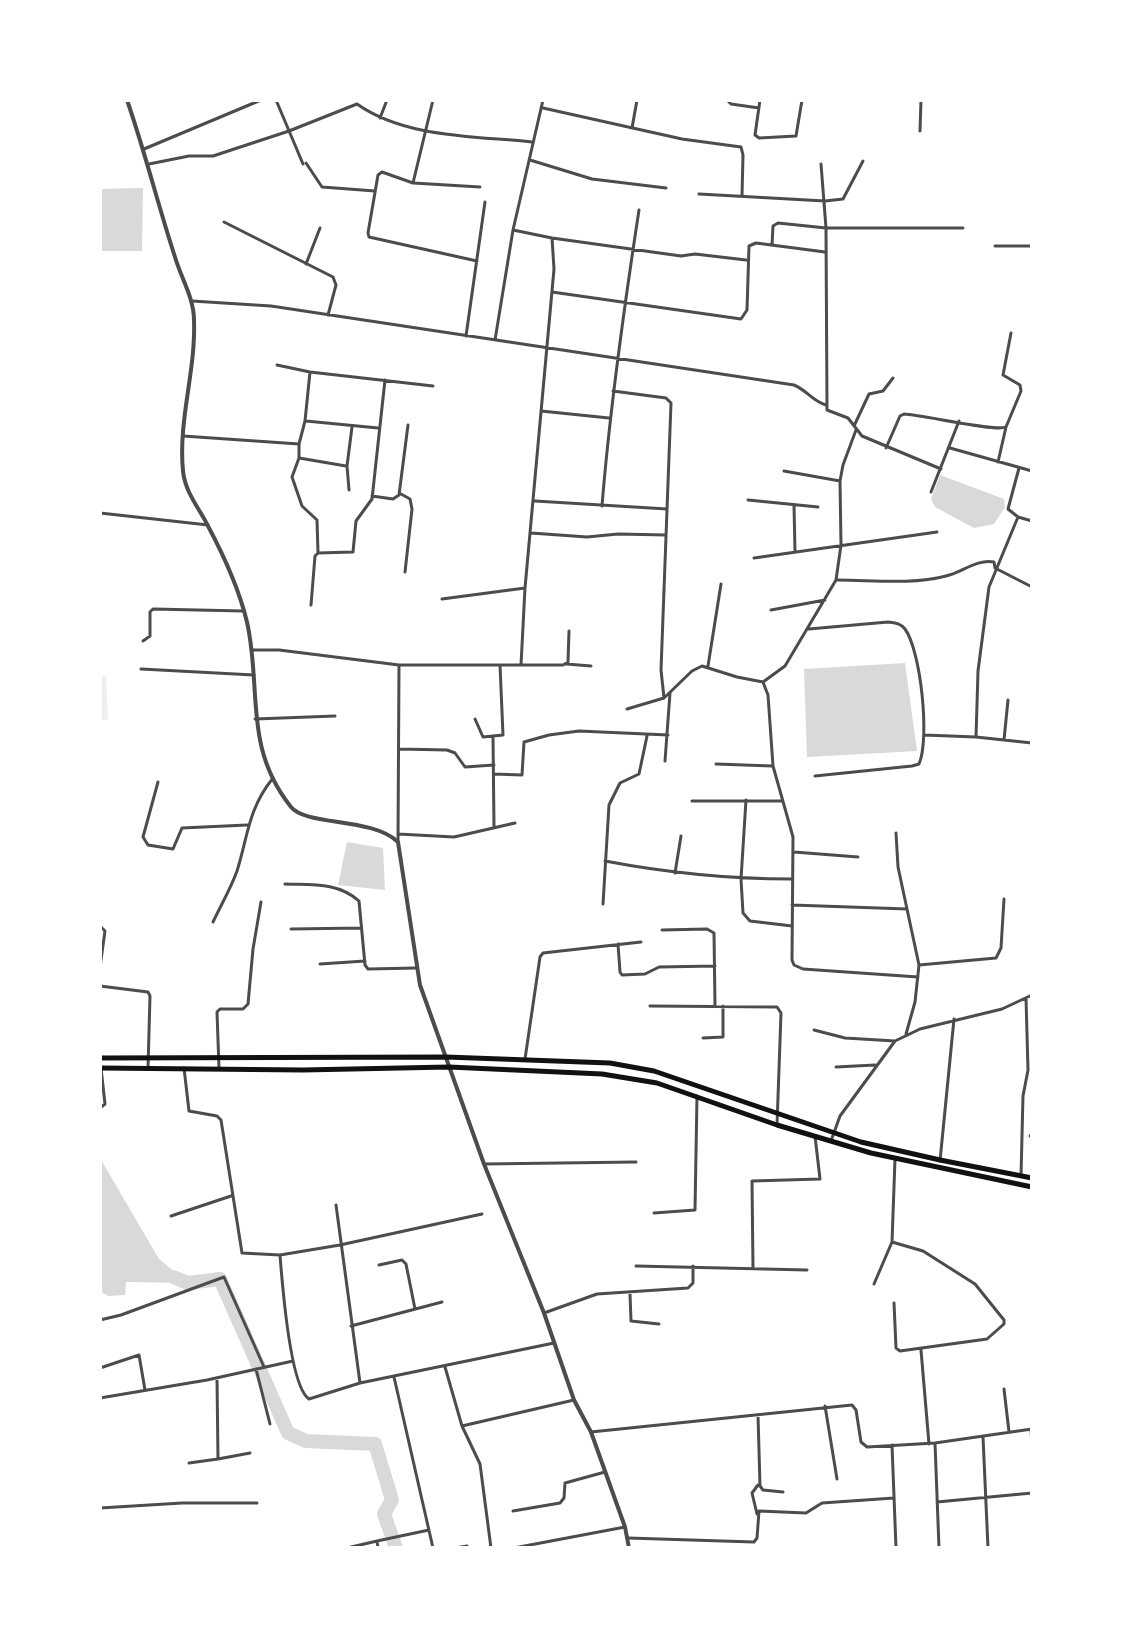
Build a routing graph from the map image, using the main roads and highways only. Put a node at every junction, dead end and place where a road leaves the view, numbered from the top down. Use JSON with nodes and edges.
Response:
{"nodes":[{"id":1,"x":100,"y":1058,"type":"edge"},
{"id":2,"x":101,"y":1068,"type":"edge"},
{"id":3,"x":1032,"y":1178,"type":"edge"},
{"id":4,"x":1032,"y":1187,"type":"edge"}],
"edges":[{"from":1,"to":3,"type":"main road"},
{"from":2,"to":4,"type":"main road"}]}
